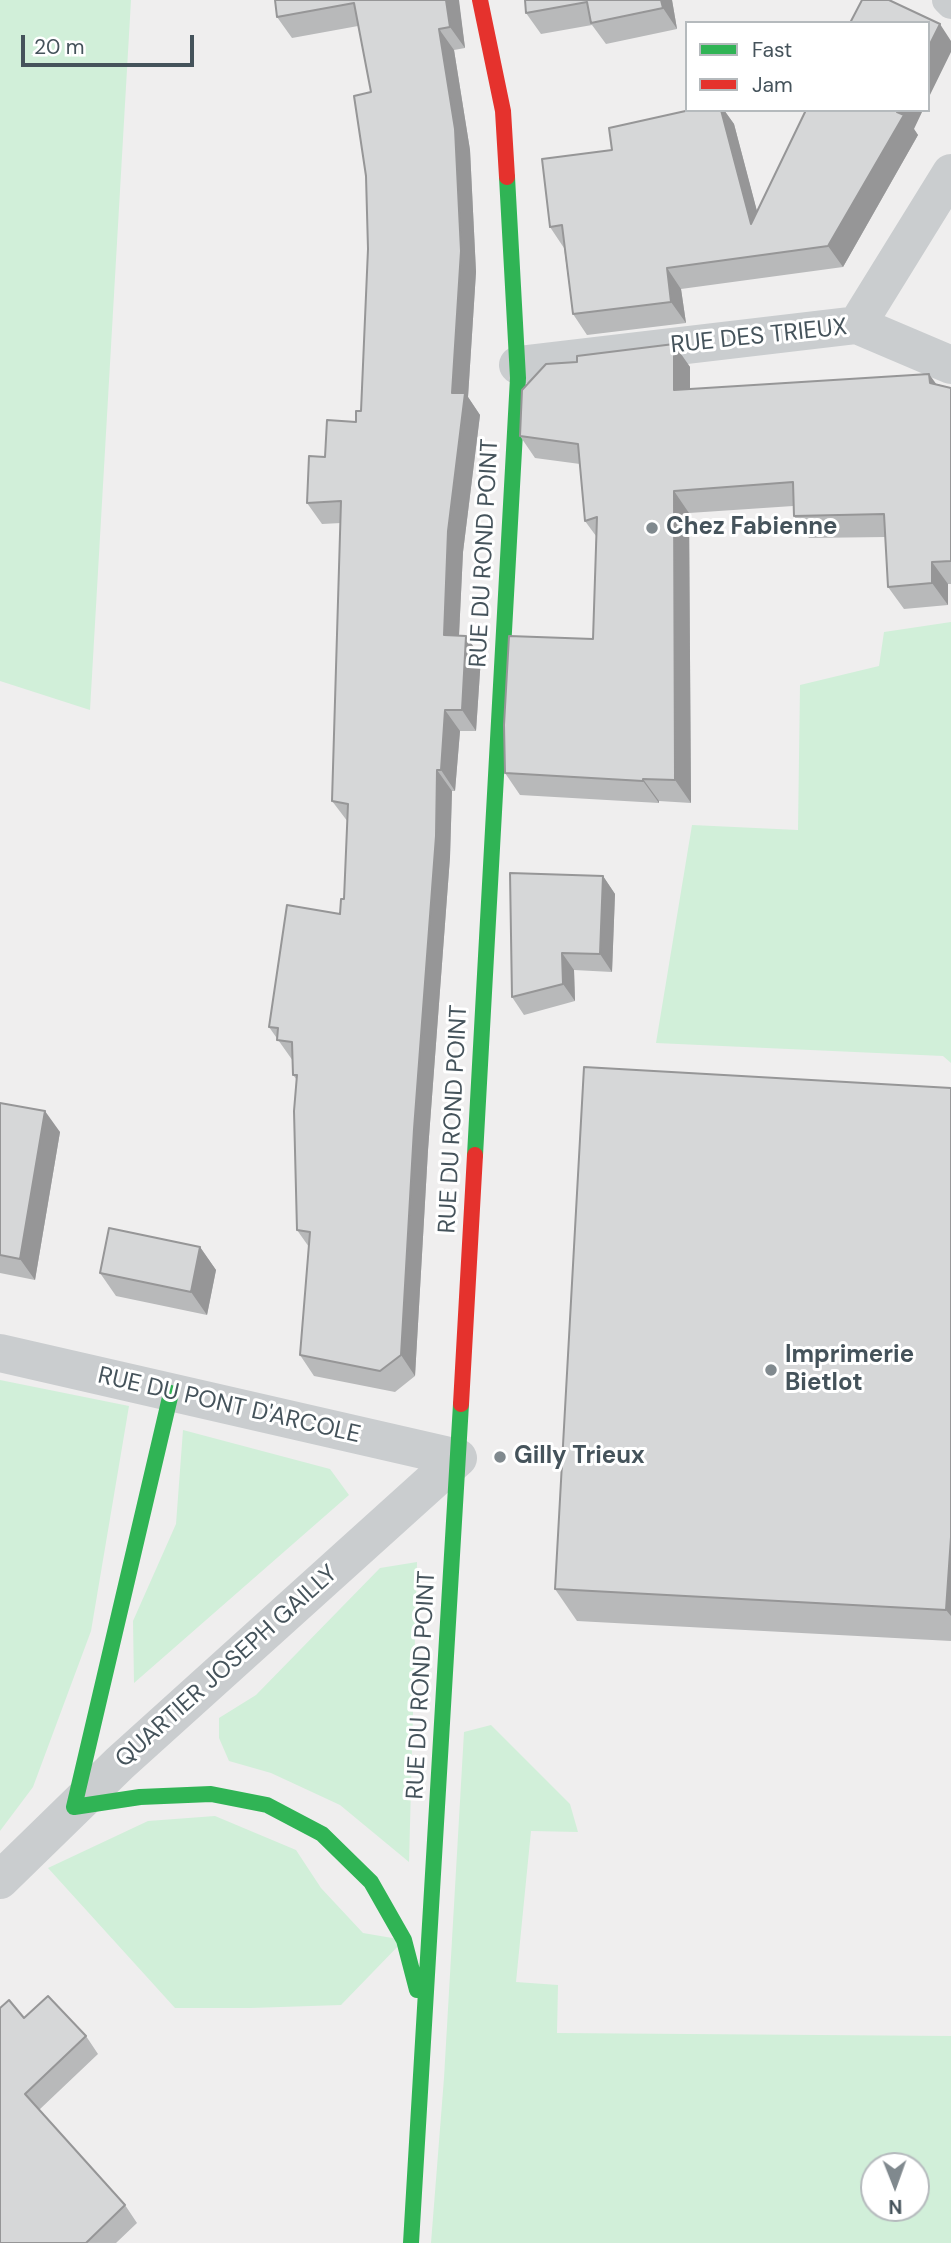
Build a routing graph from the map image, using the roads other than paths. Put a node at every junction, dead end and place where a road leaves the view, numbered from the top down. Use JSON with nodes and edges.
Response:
{"nodes":[{"id":1,"x":480,"y":0,"type":"edge"},
{"id":2,"x":947,"y":0,"type":"edge"},
{"id":3,"x":951,"y":4,"type":"edge"},
{"id":4,"x":951,"y":173,"type":"edge"},
{"id":5,"x":857,"y":325,"type":"junction"},
{"id":6,"x":518,"y":365,"type":"junction"},
{"id":7,"x":951,"y":365,"type":"edge"},
{"id":8,"x":0,"y":1353,"type":"edge"},
{"id":9,"x":171,"y":1393,"type":"junction"},
{"id":10,"x":458,"y":1458,"type":"junction"},
{"id":11,"x":74,"y":1807,"type":"junction"},
{"id":12,"x":0,"y":1880,"type":"edge"},
{"id":13,"x":425,"y":2022,"type":"junction"},
{"id":14,"x":411,"y":2243,"type":"edge"}],
"edges":[{"from":1,"to":6,"type":"street","name":"RUE DU ROND POINT"},
{"from":2,"to":3,"type":"lane"},
{"from":4,"to":5,"type":"street"},
{"from":5,"to":6,"type":"street","name":"RUE DES TRIEUX"},
{"from":5,"to":7,"type":"street","name":"RUE DES TRIEUX"},
{"from":6,"to":10,"type":"street","name":"RUE DU ROND POINT"},
{"from":8,"to":9,"type":"street","name":"RUE DU PONT D'ARCOLE"},
{"from":9,"to":10,"type":"street","name":"RUE DU PONT D'ARCOLE"},
{"from":9,"to":11,"type":"street"},
{"from":10,"to":11,"type":"street","name":"QUARTIER JOSEPH GAILLY"},
{"from":10,"to":13,"type":"street","name":"RUE DU ROND POINT"},
{"from":11,"to":12,"type":"street","name":"QUARTIER JOSEPH GAILLY"},
{"from":11,"to":13,"type":"street"},
{"from":13,"to":14,"type":"street","name":"RUE DU ROND POINT"}]}
